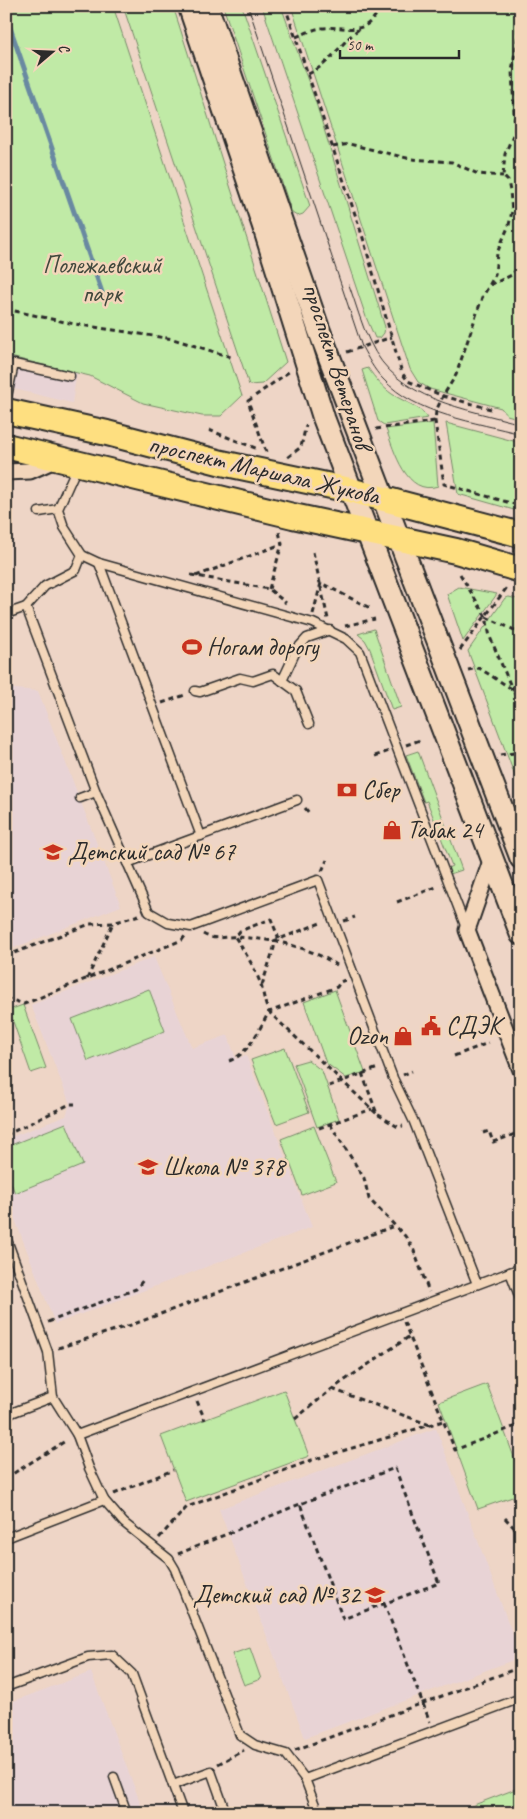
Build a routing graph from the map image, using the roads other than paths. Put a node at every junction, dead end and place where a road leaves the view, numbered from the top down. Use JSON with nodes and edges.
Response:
{"nodes":[{"id":1,"x":189,"y":6,"type":"edge"},
{"id":2,"x":208,"y":6,"type":"edge"},
{"id":3,"x":70,"y":376,"type":"dead end"},
{"id":4,"x":6,"y":401,"type":"edge"},
{"id":5,"x":6,"y":411,"type":"edge"},
{"id":6,"x":6,"y":446,"type":"edge"},
{"id":7,"x":69,"y":460,"type":"junction"},
{"id":8,"x":6,"y":472,"type":"edge"},
{"id":9,"x":350,"y":490,"type":"junction"},
{"id":10,"x":382,"y":498,"type":"junction"},
{"id":11,"x":58,"y":509,"type":"junction"},
{"id":12,"x":39,"y":512,"type":"dead end"},
{"id":13,"x":366,"y":533,"type":"junction"},
{"id":14,"x":521,"y":535,"type":"edge"},
{"id":15,"x":397,"y":538,"type":"junction"},
{"id":16,"x":82,"y":555,"type":"junction"},
{"id":17,"x":99,"y":563,"type":"junction"},
{"id":18,"x":514,"y":578,"type":"edge"},
{"id":19,"x":26,"y":607,"type":"junction"},
{"id":20,"x":6,"y":614,"type":"edge"},
{"id":21,"x":330,"y":630,"type":"junction"},
{"id":22,"x":282,"y":681,"type":"junction"},
{"id":23,"x":195,"y":691,"type":"dead end"},
{"id":24,"x":309,"y":724,"type":"dead end"},
{"id":25,"x":96,"y":792,"type":"junction"},
{"id":26,"x":80,"y":798,"type":"dead end"},
{"id":27,"x":297,"y":800,"type":"dead end"},
{"id":28,"x":514,"y":827,"type":"edge"},
{"id":29,"x":201,"y":836,"type":"junction"},
{"id":30,"x":492,"y":858,"type":"junction"},
{"id":31,"x":521,"y":858,"type":"edge"},
{"id":32,"x":127,"y":863,"type":"junction"},
{"id":33,"x":467,"y":930,"type":"junction"},
{"id":34,"x":521,"y":934,"type":"edge"},
{"id":35,"x":521,"y":1070,"type":"edge"},
{"id":36,"x":6,"y":1237,"type":"edge"},
{"id":37,"x":521,"y":1268,"type":"edge"},
{"id":38,"x":510,"y":1272,"type":"junction"},
{"id":39,"x":477,"y":1284,"type":"junction"},
{"id":40,"x":520,"y":1298,"type":"edge"},
{"id":41,"x":52,"y":1397,"type":"junction"},
{"id":42,"x":6,"y":1415,"type":"edge"},
{"id":43,"x":77,"y":1435,"type":"junction"},
{"id":44,"x":104,"y":1500,"type":"junction"},
{"id":45,"x":6,"y":1538,"type":"edge"},
{"id":46,"x":6,"y":1687,"type":"edge"},
{"id":47,"x":521,"y":1698,"type":"edge"},
{"id":48,"x":114,"y":1777,"type":"dead end"},
{"id":49,"x":305,"y":1779,"type":"junction"},
{"id":50,"x":172,"y":1785,"type":"junction"},
{"id":51,"x":127,"y":1813,"type":"edge"},
{"id":52,"x":183,"y":1813,"type":"edge"},
{"id":53,"x":226,"y":1813,"type":"edge"},
{"id":54,"x":318,"y":1813,"type":"edge"}],
"edges":[{"from":1,"to":9,"type":"main road","name":"проспект Ветеранов"},
{"from":2,"to":10,"type":"main road","name":"проспект Ветеранов"},
{"from":3,"to":4,"type":"lane"},
{"from":5,"to":9,"type":"main road","name":"проспект Маршала Жукова"},
{"from":6,"to":7,"type":"main road","name":"проспект Маршала Жукова"},
{"from":7,"to":8,"type":"street"},
{"from":7,"to":11,"type":"lane"},
{"from":7,"to":13,"type":"main road","name":"проспект Маршала Жукова"},
{"from":9,"to":10,"type":"main road","name":"проспект Маршала Жукова"},
{"from":9,"to":13,"type":"main road","name":"проспект Ветеранов"},
{"from":10,"to":14,"type":"main road","name":"проспект Маршала Жукова"},
{"from":10,"to":15,"type":"main road","name":"проспект Ветеранов"},
{"from":11,"to":12,"type":"lane"},
{"from":11,"to":16,"type":"lane"},
{"from":13,"to":15,"type":"main road","name":"проспект Маршала Жукова"},
{"from":13,"to":30,"type":"main road","name":"проспект Ветеранов"},
{"from":15,"to":18,"type":"main road","name":"проспект Маршала Жукова"},
{"from":15,"to":28,"type":"main road","name":"проспект Ветеранов"},
{"from":16,"to":17,"type":"lane"},
{"from":16,"to":19,"type":"lane"},
{"from":17,"to":21,"type":"lane"},
{"from":17,"to":29,"type":"lane"},
{"from":19,"to":20,"type":"lane"},
{"from":19,"to":25,"type":"lane"},
{"from":21,"to":22,"type":"lane"},
{"from":21,"to":33,"type":"lane"},
{"from":22,"to":23,"type":"lane"},
{"from":22,"to":24,"type":"lane"},
{"from":25,"to":26,"type":"lane"},
{"from":25,"to":32,"type":"lane"},
{"from":27,"to":29,"type":"lane"},
{"from":28,"to":31,"type":"main road","name":"проспект Ветеранов"},
{"from":29,"to":32,"type":"lane"},
{"from":30,"to":33,"type":"street"},
{"from":30,"to":34,"type":"main road","name":"проспект Ветеранов"},
{"from":32,"to":39,"type":"lane"},
{"from":33,"to":35,"type":"street"},
{"from":36,"to":41,"type":"lane"},
{"from":37,"to":38,"type":"lane"},
{"from":38,"to":39,"type":"lane"},
{"from":38,"to":40,"type":"lane"},
{"from":39,"to":43,"type":"lane"},
{"from":41,"to":42,"type":"lane"},
{"from":41,"to":43,"type":"lane"},
{"from":43,"to":44,"type":"lane"},
{"from":44,"to":45,"type":"lane"},
{"from":44,"to":49,"type":"lane"},
{"from":46,"to":50,"type":"lane"},
{"from":47,"to":49,"type":"lane"},
{"from":48,"to":51,"type":"lane"},
{"from":49,"to":54,"type":"lane"},
{"from":50,"to":52,"type":"lane"},
{"from":50,"to":53,"type":"lane"}]}
